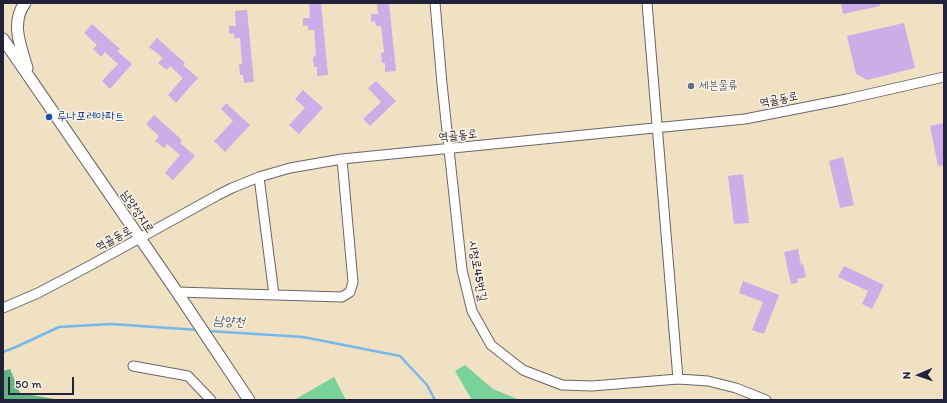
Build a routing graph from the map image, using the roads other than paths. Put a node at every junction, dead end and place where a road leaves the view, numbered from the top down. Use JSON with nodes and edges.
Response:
{"nodes":[{"id":1,"x":25,"y":3,"type":"edge"},
{"id":2,"x":435,"y":3,"type":"edge"},
{"id":3,"x":647,"y":3,"type":"edge"},
{"id":4,"x":3,"y":39,"type":"edge"},
{"id":5,"x":30,"y":76,"type":"junction"},
{"id":6,"x":944,"y":77,"type":"edge"},
{"id":7,"x":658,"y":128,"type":"junction"},
{"id":8,"x":449,"y":149,"type":"junction"},
{"id":9,"x":342,"y":159,"type":"junction"},
{"id":10,"x":259,"y":177,"type":"junction"},
{"id":11,"x":140,"y":239,"type":"junction"},
{"id":12,"x":177,"y":292,"type":"junction"},
{"id":13,"x":274,"y":295,"type":"junction"},
{"id":14,"x":3,"y":308,"type":"edge"},
{"id":15,"x":133,"y":366,"type":"dead end"},
{"id":16,"x":678,"y":379,"type":"junction"},
{"id":17,"x":211,"y":400,"type":"edge"},
{"id":18,"x":248,"y":400,"type":"edge"},
{"id":19,"x":766,"y":400,"type":"edge"}],
"edges":[{"from":1,"to":5,"type":"main road"},
{"from":2,"to":8,"type":"street","name":"시청로45번길"},
{"from":3,"to":7,"type":"street"},
{"from":4,"to":5,"type":"main road","name":"남양성지로"},
{"from":5,"to":11,"type":"main road","name":"남양성지로"},
{"from":6,"to":7,"type":"street","name":"역골동로"},
{"from":7,"to":8,"type":"street","name":"역골동로"},
{"from":7,"to":16,"type":"street"},
{"from":8,"to":9,"type":"street","name":"역골동로"},
{"from":8,"to":16,"type":"street","name":"시청로45번길"},
{"from":9,"to":10,"type":"street","name":"역골동로"},
{"from":9,"to":13,"type":"street"},
{"from":10,"to":11,"type":"street","name":"역골동로"},
{"from":10,"to":13,"type":"street"},
{"from":11,"to":12,"type":"main road","name":"남양성지로"},
{"from":11,"to":14,"type":"street","name":"역골동로"},
{"from":12,"to":13,"type":"street"},
{"from":12,"to":18,"type":"main road","name":"남양성지로"},
{"from":15,"to":17,"type":"street"},
{"from":16,"to":19,"type":"street","name":"시청로45번길"}]}
